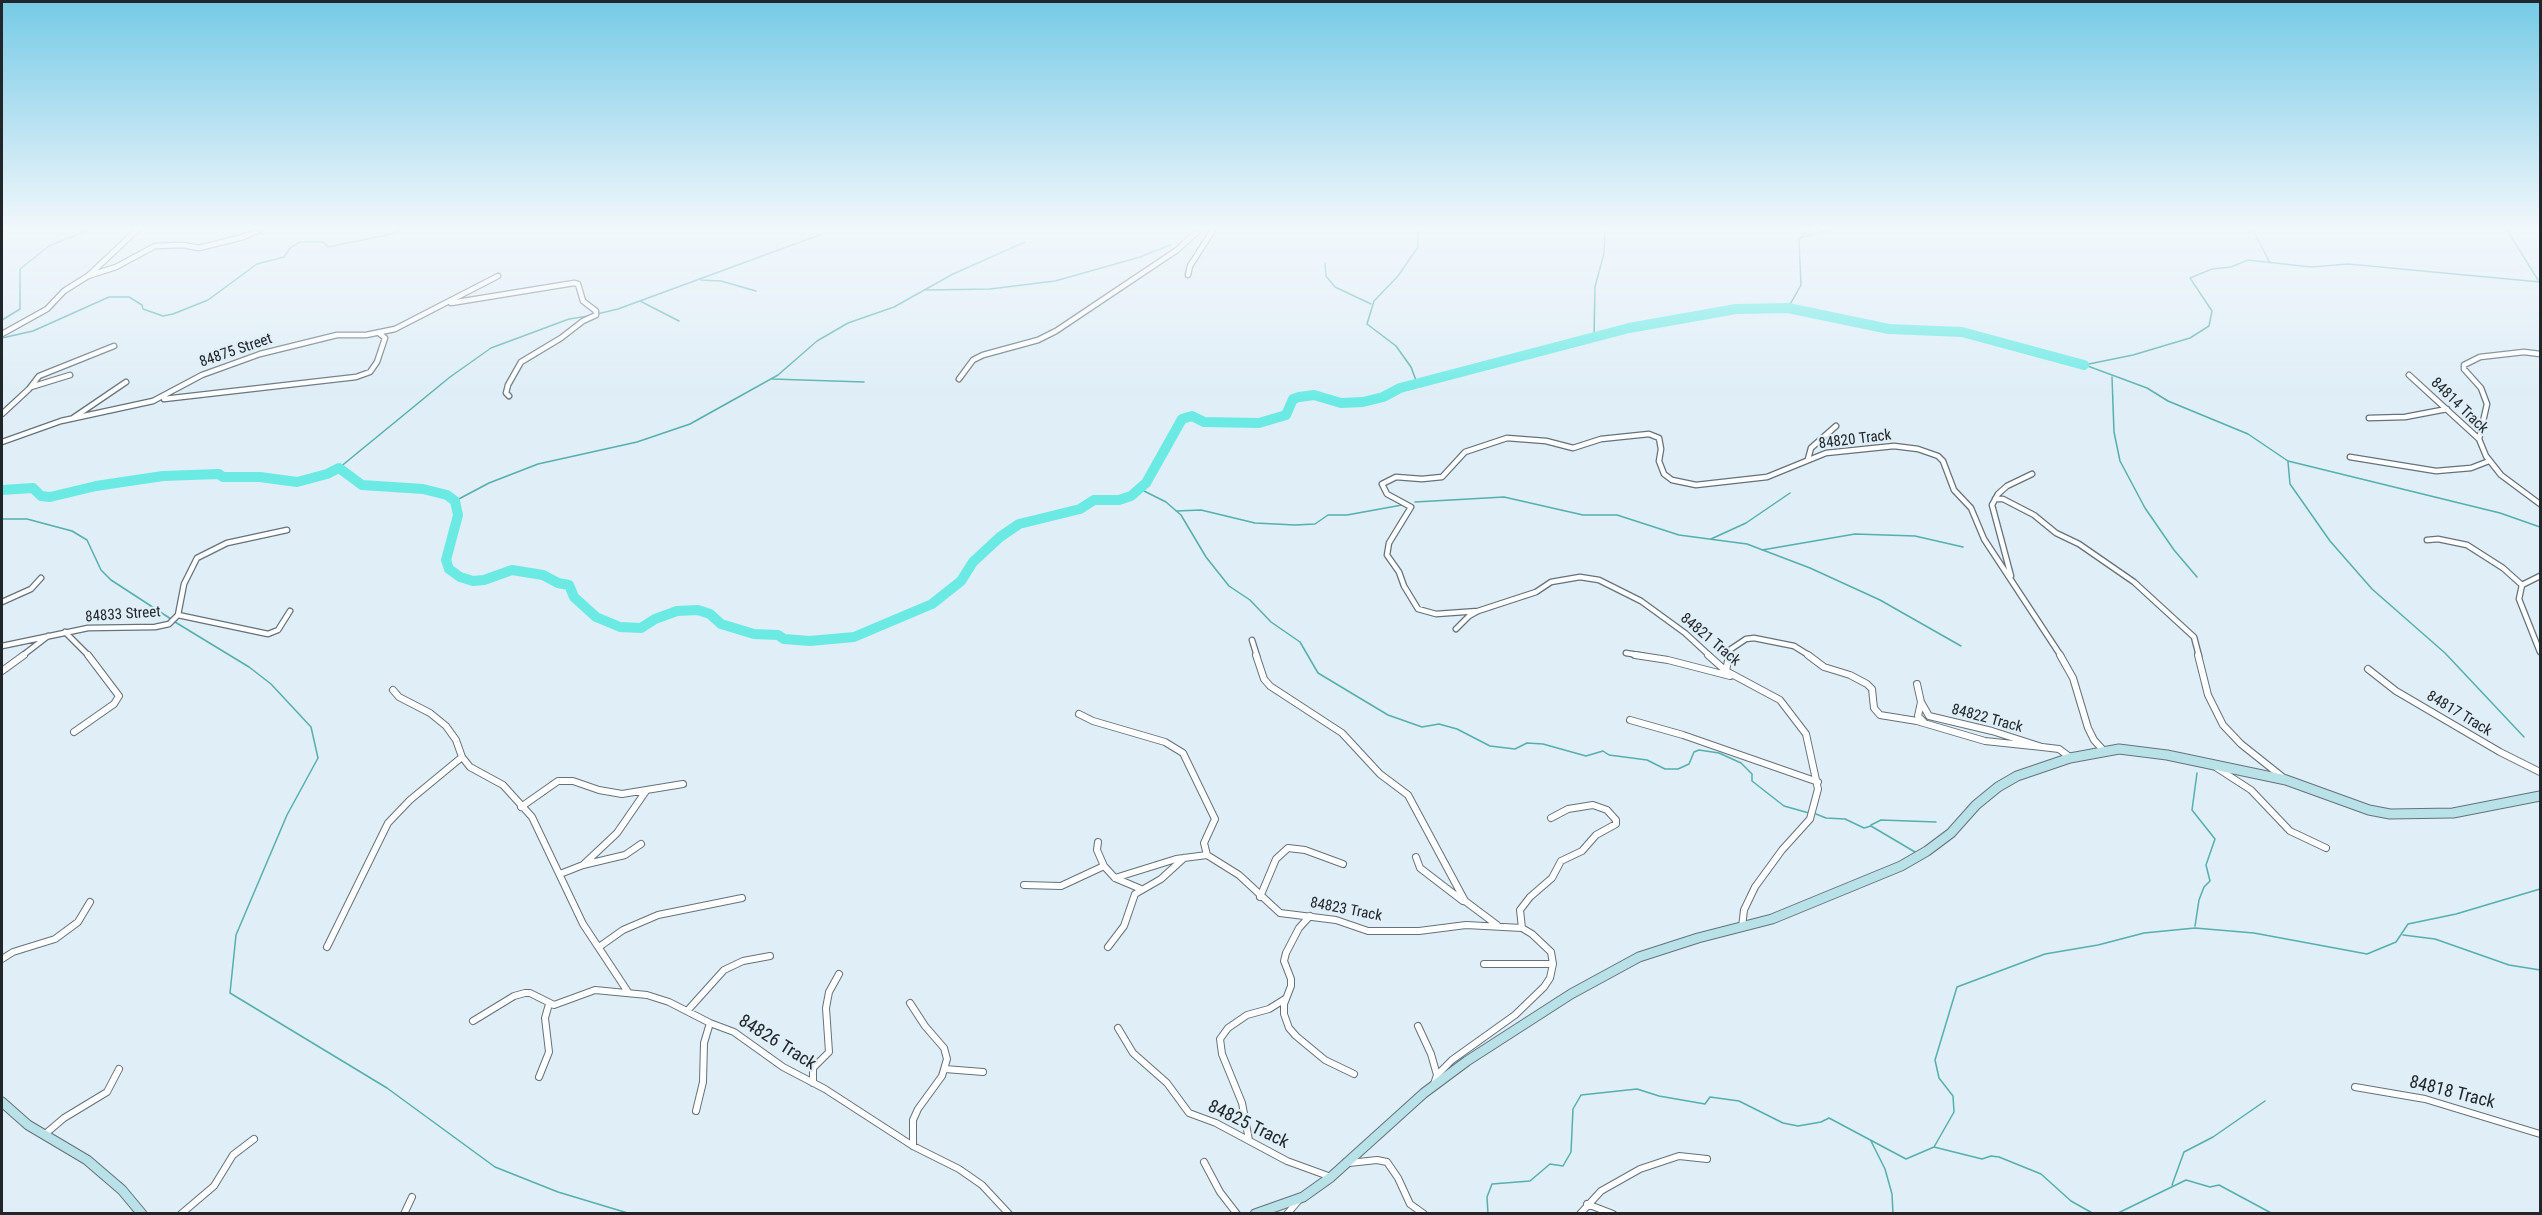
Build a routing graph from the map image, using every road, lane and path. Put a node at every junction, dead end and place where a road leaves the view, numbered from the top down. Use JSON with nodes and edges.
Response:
{"nodes":[{"id":1,"x":71,"y":287,"type":"edge"},
{"id":2,"x":477,"y":287,"type":"edge"},
{"id":3,"x":559,"y":287,"type":"edge"},
{"id":4,"x":579,"y":287,"type":"edge"},
{"id":5,"x":1119,"y":287,"type":"edge"},
{"id":6,"x":446,"y":303,"type":"junction"},
{"id":7,"x":380,"y":333,"type":"junction"},
{"id":8,"x":2,"y":334,"type":"edge"},
{"id":9,"x":114,"y":346,"type":"dead end"},
{"id":10,"x":2541,"y":354,"type":"edge"},
{"id":11,"x":70,"y":375,"type":"dead end"},
{"id":12,"x":2409,"y":375,"type":"dead end"},
{"id":13,"x":959,"y":379,"type":"dead end"},
{"id":14,"x":126,"y":382,"type":"dead end"},
{"id":15,"x":31,"y":387,"type":"junction"},
{"id":16,"x":509,"y":396,"type":"dead end"},
{"id":17,"x":153,"y":401,"type":"junction"},
{"id":18,"x":2447,"y":409,"type":"junction"},
{"id":19,"x":2,"y":414,"type":"edge"},
{"id":20,"x":2369,"y":418,"type":"dead end"},
{"id":21,"x":72,"y":419,"type":"junction"},
{"id":22,"x":1836,"y":426,"type":"dead end"},
{"id":23,"x":2479,"y":439,"type":"junction"},
{"id":24,"x":2,"y":442,"type":"edge"},
{"id":25,"x":2350,"y":457,"type":"dead end"},
{"id":26,"x":1808,"y":459,"type":"junction"},
{"id":27,"x":2489,"y":460,"type":"junction"},
{"id":28,"x":2032,"y":474,"type":"dead end"},
{"id":29,"x":1995,"y":499,"type":"junction"},
{"id":30,"x":2541,"y":504,"type":"edge"},
{"id":31,"x":288,"y":530,"type":"dead end"},
{"id":32,"x":2427,"y":540,"type":"dead end"},
{"id":33,"x":2541,"y":576,"type":"edge"},
{"id":34,"x":41,"y":578,"type":"dead end"},
{"id":35,"x":2011,"y":578,"type":"junction"},
{"id":36,"x":2522,"y":585,"type":"junction"},
{"id":37,"x":2,"y":602,"type":"edge"},
{"id":38,"x":290,"y":611,"type":"dead end"},
{"id":39,"x":1478,"y":611,"type":"junction"},
{"id":40,"x":178,"y":615,"type":"junction"},
{"id":41,"x":1456,"y":629,"type":"dead end"},
{"id":42,"x":64,"y":632,"type":"junction"},
{"id":43,"x":50,"y":635,"type":"junction"},
{"id":44,"x":1252,"y":640,"type":"dead end"},
{"id":45,"x":2,"y":646,"type":"edge"},
{"id":46,"x":1626,"y":652,"type":"dead end"},
{"id":47,"x":2541,"y":652,"type":"edge"},
{"id":48,"x":2368,"y":669,"type":"dead end"},
{"id":49,"x":2,"y":671,"type":"edge"},
{"id":50,"x":1726,"y":671,"type":"junction"},
{"id":51,"x":1735,"y":677,"type":"junction"},
{"id":52,"x":1917,"y":684,"type":"dead end"},
{"id":53,"x":393,"y":690,"type":"dead end"},
{"id":54,"x":1921,"y":702,"type":"junction"},
{"id":55,"x":1079,"y":714,"type":"dead end"},
{"id":56,"x":1630,"y":720,"type":"dead end"},
{"id":57,"x":1927,"y":724,"type":"junction"},
{"id":58,"x":74,"y":732,"type":"dead end"},
{"id":59,"x":2042,"y":747,"type":"junction"},
{"id":60,"x":2104,"y":751,"type":"junction"},
{"id":61,"x":462,"y":757,"type":"junction"},
{"id":62,"x":2071,"y":758,"type":"junction"},
{"id":63,"x":2210,"y":764,"type":"junction"},
{"id":64,"x":2541,"y":772,"type":"edge"},
{"id":65,"x":2286,"y":780,"type":"junction"},
{"id":66,"x":1818,"y":782,"type":"junction"},
{"id":67,"x":683,"y":784,"type":"dead end"},
{"id":68,"x":645,"y":791,"type":"junction"},
{"id":69,"x":2541,"y":796,"type":"edge"},
{"id":70,"x":521,"y":807,"type":"junction"},
{"id":71,"x":1551,"y":818,"type":"dead end"},
{"id":72,"x":1098,"y":842,"type":"dead end"},
{"id":73,"x":641,"y":844,"type":"dead end"},
{"id":74,"x":2326,"y":848,"type":"dead end"},
{"id":75,"x":1207,"y":855,"type":"junction"},
{"id":76,"x":1185,"y":857,"type":"junction"},
{"id":77,"x":1416,"y":857,"type":"dead end"},
{"id":78,"x":1343,"y":864,"type":"dead end"},
{"id":79,"x":583,"y":865,"type":"junction"},
{"id":80,"x":1104,"y":866,"type":"junction"},
{"id":81,"x":560,"y":874,"type":"junction"},
{"id":82,"x":1115,"y":878,"type":"junction"},
{"id":83,"x":1024,"y":885,"type":"dead end"},
{"id":84,"x":1141,"y":889,"type":"junction"},
{"id":85,"x":1260,"y":897,"type":"junction"},
{"id":86,"x":742,"y":898,"type":"dead end"},
{"id":87,"x":1465,"y":901,"type":"junction"},
{"id":88,"x":90,"y":902,"type":"dead end"},
{"id":89,"x":1310,"y":916,"type":"junction"},
{"id":90,"x":1498,"y":926,"type":"junction"},
{"id":91,"x":1742,"y":927,"type":"junction"},
{"id":92,"x":1522,"y":928,"type":"junction"},
{"id":93,"x":327,"y":947,"type":"dead end"},
{"id":94,"x":599,"y":947,"type":"junction"},
{"id":95,"x":1108,"y":947,"type":"dead end"},
{"id":96,"x":1551,"y":952,"type":"joint"},
{"id":97,"x":770,"y":956,"type":"dead end"},
{"id":98,"x":2,"y":959,"type":"edge"},
{"id":99,"x":1484,"y":964,"type":"dead end"},
{"id":100,"x":1553,"y":964,"type":"junction"},
{"id":101,"x":839,"y":974,"type":"dead end"},
{"id":102,"x":628,"y":992,"type":"junction"},
{"id":103,"x":1286,"y":998,"type":"junction"},
{"id":104,"x":910,"y":1002,"type":"dead end"},
{"id":105,"x":549,"y":1004,"type":"junction"},
{"id":106,"x":688,"y":1010,"type":"junction"},
{"id":107,"x":473,"y":1021,"type":"dead end"},
{"id":108,"x":710,"y":1023,"type":"junction"},
{"id":109,"x":1418,"y":1026,"type":"dead end"},
{"id":110,"x":1118,"y":1029,"type":"dead end"},
{"id":111,"x":119,"y":1069,"type":"dead end"},
{"id":112,"x":945,"y":1069,"type":"junction"},
{"id":113,"x":983,"y":1072,"type":"dead end"},
{"id":114,"x":1354,"y":1074,"type":"dead end"},
{"id":115,"x":1437,"y":1075,"type":"junction"},
{"id":116,"x":539,"y":1077,"type":"dead end"},
{"id":117,"x":813,"y":1083,"type":"junction"},
{"id":118,"x":1433,"y":1086,"type":"junction"},
{"id":119,"x":2355,"y":1087,"type":"dead end"},
{"id":120,"x":2,"y":1102,"type":"edge"},
{"id":121,"x":696,"y":1111,"type":"dead end"},
{"id":122,"x":2541,"y":1134,"type":"edge"},
{"id":123,"x":45,"y":1135,"type":"junction"},
{"id":124,"x":254,"y":1139,"type":"dead end"},
{"id":125,"x":1249,"y":1140,"type":"junction"},
{"id":126,"x":913,"y":1146,"type":"junction"},
{"id":127,"x":1707,"y":1159,"type":"dead end"},
{"id":128,"x":1204,"y":1162,"type":"dead end"},
{"id":129,"x":1345,"y":1164,"type":"junction"},
{"id":130,"x":1331,"y":1177,"type":"junction"},
{"id":131,"x":412,"y":1197,"type":"dead end"},
{"id":132,"x":1303,"y":1197,"type":"junction"},
{"id":133,"x":1587,"y":1204,"type":"junction"},
{"id":134,"x":142,"y":1214,"type":"edge"},
{"id":135,"x":181,"y":1214,"type":"edge"},
{"id":136,"x":404,"y":1214,"type":"edge"},
{"id":137,"x":1009,"y":1214,"type":"edge"},
{"id":138,"x":1237,"y":1214,"type":"edge"},
{"id":139,"x":1255,"y":1214,"type":"edge"},
{"id":140,"x":1287,"y":1214,"type":"edge"},
{"id":141,"x":1424,"y":1214,"type":"edge"},
{"id":142,"x":1580,"y":1214,"type":"edge"},
{"id":143,"x":1613,"y":1214,"type":"edge"}],
"edges":[{"from":1,"to":8,"type":"street"},
{"from":2,"to":6,"type":"street"},
{"from":3,"to":6,"type":"street"},
{"from":4,"to":16,"type":"street"},
{"from":5,"to":13,"type":"street"},
{"from":6,"to":7,"type":"street","name":"84875 Street"},
{"from":7,"to":17,"type":"street","name":"84875 Street"},
{"from":7,"to":17,"type":"street"},
{"from":9,"to":15,"type":"street"},
{"from":10,"to":23,"type":"street"},
{"from":11,"to":15,"type":"street"},
{"from":12,"to":18,"type":"street","name":"84814 Track"},
{"from":14,"to":21,"type":"street"},
{"from":15,"to":19,"type":"street"},
{"from":17,"to":21,"type":"street","name":"84875 Street"},
{"from":18,"to":20,"type":"street"},
{"from":18,"to":23,"type":"street","name":"84814 Track"},
{"from":21,"to":24,"type":"street","name":"84875 Street"},
{"from":22,"to":26,"type":"street"},
{"from":23,"to":27,"type":"street","name":"84814 Track"},
{"from":25,"to":27,"type":"street"},
{"from":26,"to":35,"type":"street","name":"84820 Track"},
{"from":26,"to":39,"type":"street","name":"84820 Track"},
{"from":27,"to":30,"type":"street","name":"84814 Track"},
{"from":28,"to":29,"type":"street"},
{"from":29,"to":35,"type":"street"},
{"from":29,"to":65,"type":"street"},
{"from":31,"to":40,"type":"street","name":"84833 Street"},
{"from":32,"to":36,"type":"street"},
{"from":33,"to":36,"type":"street"},
{"from":34,"to":37,"type":"street"},
{"from":35,"to":60,"type":"street","name":"84820 Track"},
{"from":36,"to":47,"type":"street"},
{"from":38,"to":40,"type":"street"},
{"from":39,"to":41,"type":"street","name":"84821 Track"},
{"from":39,"to":50,"type":"street","name":"84821 Track"},
{"from":40,"to":42,"type":"street","name":"84833 Street"},
{"from":42,"to":43,"type":"street","name":"84833 Street"},
{"from":42,"to":58,"type":"street"},
{"from":43,"to":45,"type":"street","name":"84833 Street"},
{"from":43,"to":49,"type":"street"},
{"from":44,"to":87,"type":"street"},
{"from":46,"to":51,"type":"street"},
{"from":48,"to":64,"type":"street","name":"84817 Track"},
{"from":50,"to":51,"type":"street","name":"84821 Track"},
{"from":50,"to":57,"type":"street"},
{"from":51,"to":66,"type":"street","name":"84821 Track"},
{"from":52,"to":54,"type":"street"},
{"from":53,"to":61,"type":"street"},
{"from":54,"to":57,"type":"street"},
{"from":54,"to":59,"type":"street","name":"84822 Track"},
{"from":55,"to":75,"type":"street"},
{"from":56,"to":66,"type":"street"},
{"from":57,"to":59,"type":"street"},
{"from":59,"to":62,"type":"street","name":"84822 Track"},
{"from":60,"to":62,"type":"street"},
{"from":60,"to":63,"type":"street"},
{"from":61,"to":70,"type":"street"},
{"from":61,"to":93,"type":"street"},
{"from":62,"to":91,"type":"street"},
{"from":63,"to":65,"type":"street"},
{"from":63,"to":74,"type":"street"},
{"from":65,"to":69,"type":"street"},
{"from":66,"to":91,"type":"street","name":"84821 Track"},
{"from":67,"to":68,"type":"street"},
{"from":68,"to":70,"type":"street"},
{"from":68,"to":79,"type":"street"},
{"from":70,"to":81,"type":"street"},
{"from":71,"to":92,"type":"street"},
{"from":72,"to":80,"type":"street"},
{"from":73,"to":79,"type":"street"},
{"from":75,"to":76,"type":"street"},
{"from":75,"to":85,"type":"street","name":"84823 Track"},
{"from":76,"to":82,"type":"street"},
{"from":76,"to":84,"type":"street"},
{"from":77,"to":87,"type":"street"},
{"from":78,"to":85,"type":"street"},
{"from":79,"to":81,"type":"street"},
{"from":80,"to":82,"type":"street"},
{"from":80,"to":83,"type":"street"},
{"from":81,"to":94,"type":"street"},
{"from":82,"to":84,"type":"street"},
{"from":84,"to":95,"type":"street"},
{"from":85,"to":89,"type":"street","name":"84823 Track"},
{"from":86,"to":94,"type":"street"},
{"from":87,"to":90,"type":"street"},
{"from":88,"to":98,"type":"street"},
{"from":89,"to":90,"type":"street","name":"84823 Track"},
{"from":89,"to":103,"type":"street"},
{"from":90,"to":92,"type":"street","name":"84823 Track"},
{"from":91,"to":118,"type":"street"},
{"from":92,"to":96,"type":"street"},
{"from":94,"to":102,"type":"street"},
{"from":96,"to":100,"type":"street"},
{"from":97,"to":106,"type":"street"},
{"from":99,"to":100,"type":"street"},
{"from":100,"to":115,"type":"street"},
{"from":101,"to":117,"type":"street"},
{"from":102,"to":105,"type":"street","name":"84826 Track"},
{"from":102,"to":106,"type":"street","name":"84826 Track"},
{"from":103,"to":114,"type":"street"},
{"from":103,"to":125,"type":"street"},
{"from":104,"to":112,"type":"street"},
{"from":105,"to":107,"type":"street"},
{"from":105,"to":116,"type":"street"},
{"from":106,"to":108,"type":"street","name":"84826 Track"},
{"from":108,"to":117,"type":"street","name":"84826 Track"},
{"from":108,"to":121,"type":"street"},
{"from":109,"to":115,"type":"street"},
{"from":110,"to":125,"type":"street","name":"84825 Track"},
{"from":111,"to":123,"type":"street"},
{"from":112,"to":113,"type":"street"},
{"from":112,"to":126,"type":"street"},
{"from":115,"to":118,"type":"street"},
{"from":117,"to":126,"type":"street","name":"84826 Track"},
{"from":118,"to":129,"type":"street"},
{"from":119,"to":122,"type":"street","name":"84818 Track"},
{"from":120,"to":123,"type":"street"},
{"from":123,"to":134,"type":"street"},
{"from":124,"to":135,"type":"street"},
{"from":125,"to":130,"type":"street","name":"84825 Track"},
{"from":126,"to":137,"type":"street","name":"84826 Track"},
{"from":127,"to":133,"type":"street"},
{"from":128,"to":138,"type":"street"},
{"from":129,"to":130,"type":"street"},
{"from":129,"to":141,"type":"street"},
{"from":130,"to":132,"type":"street"},
{"from":131,"to":136,"type":"street"},
{"from":132,"to":139,"type":"street"},
{"from":132,"to":140,"type":"street"},
{"from":133,"to":142,"type":"street"},
{"from":133,"to":143,"type":"street"}]}
